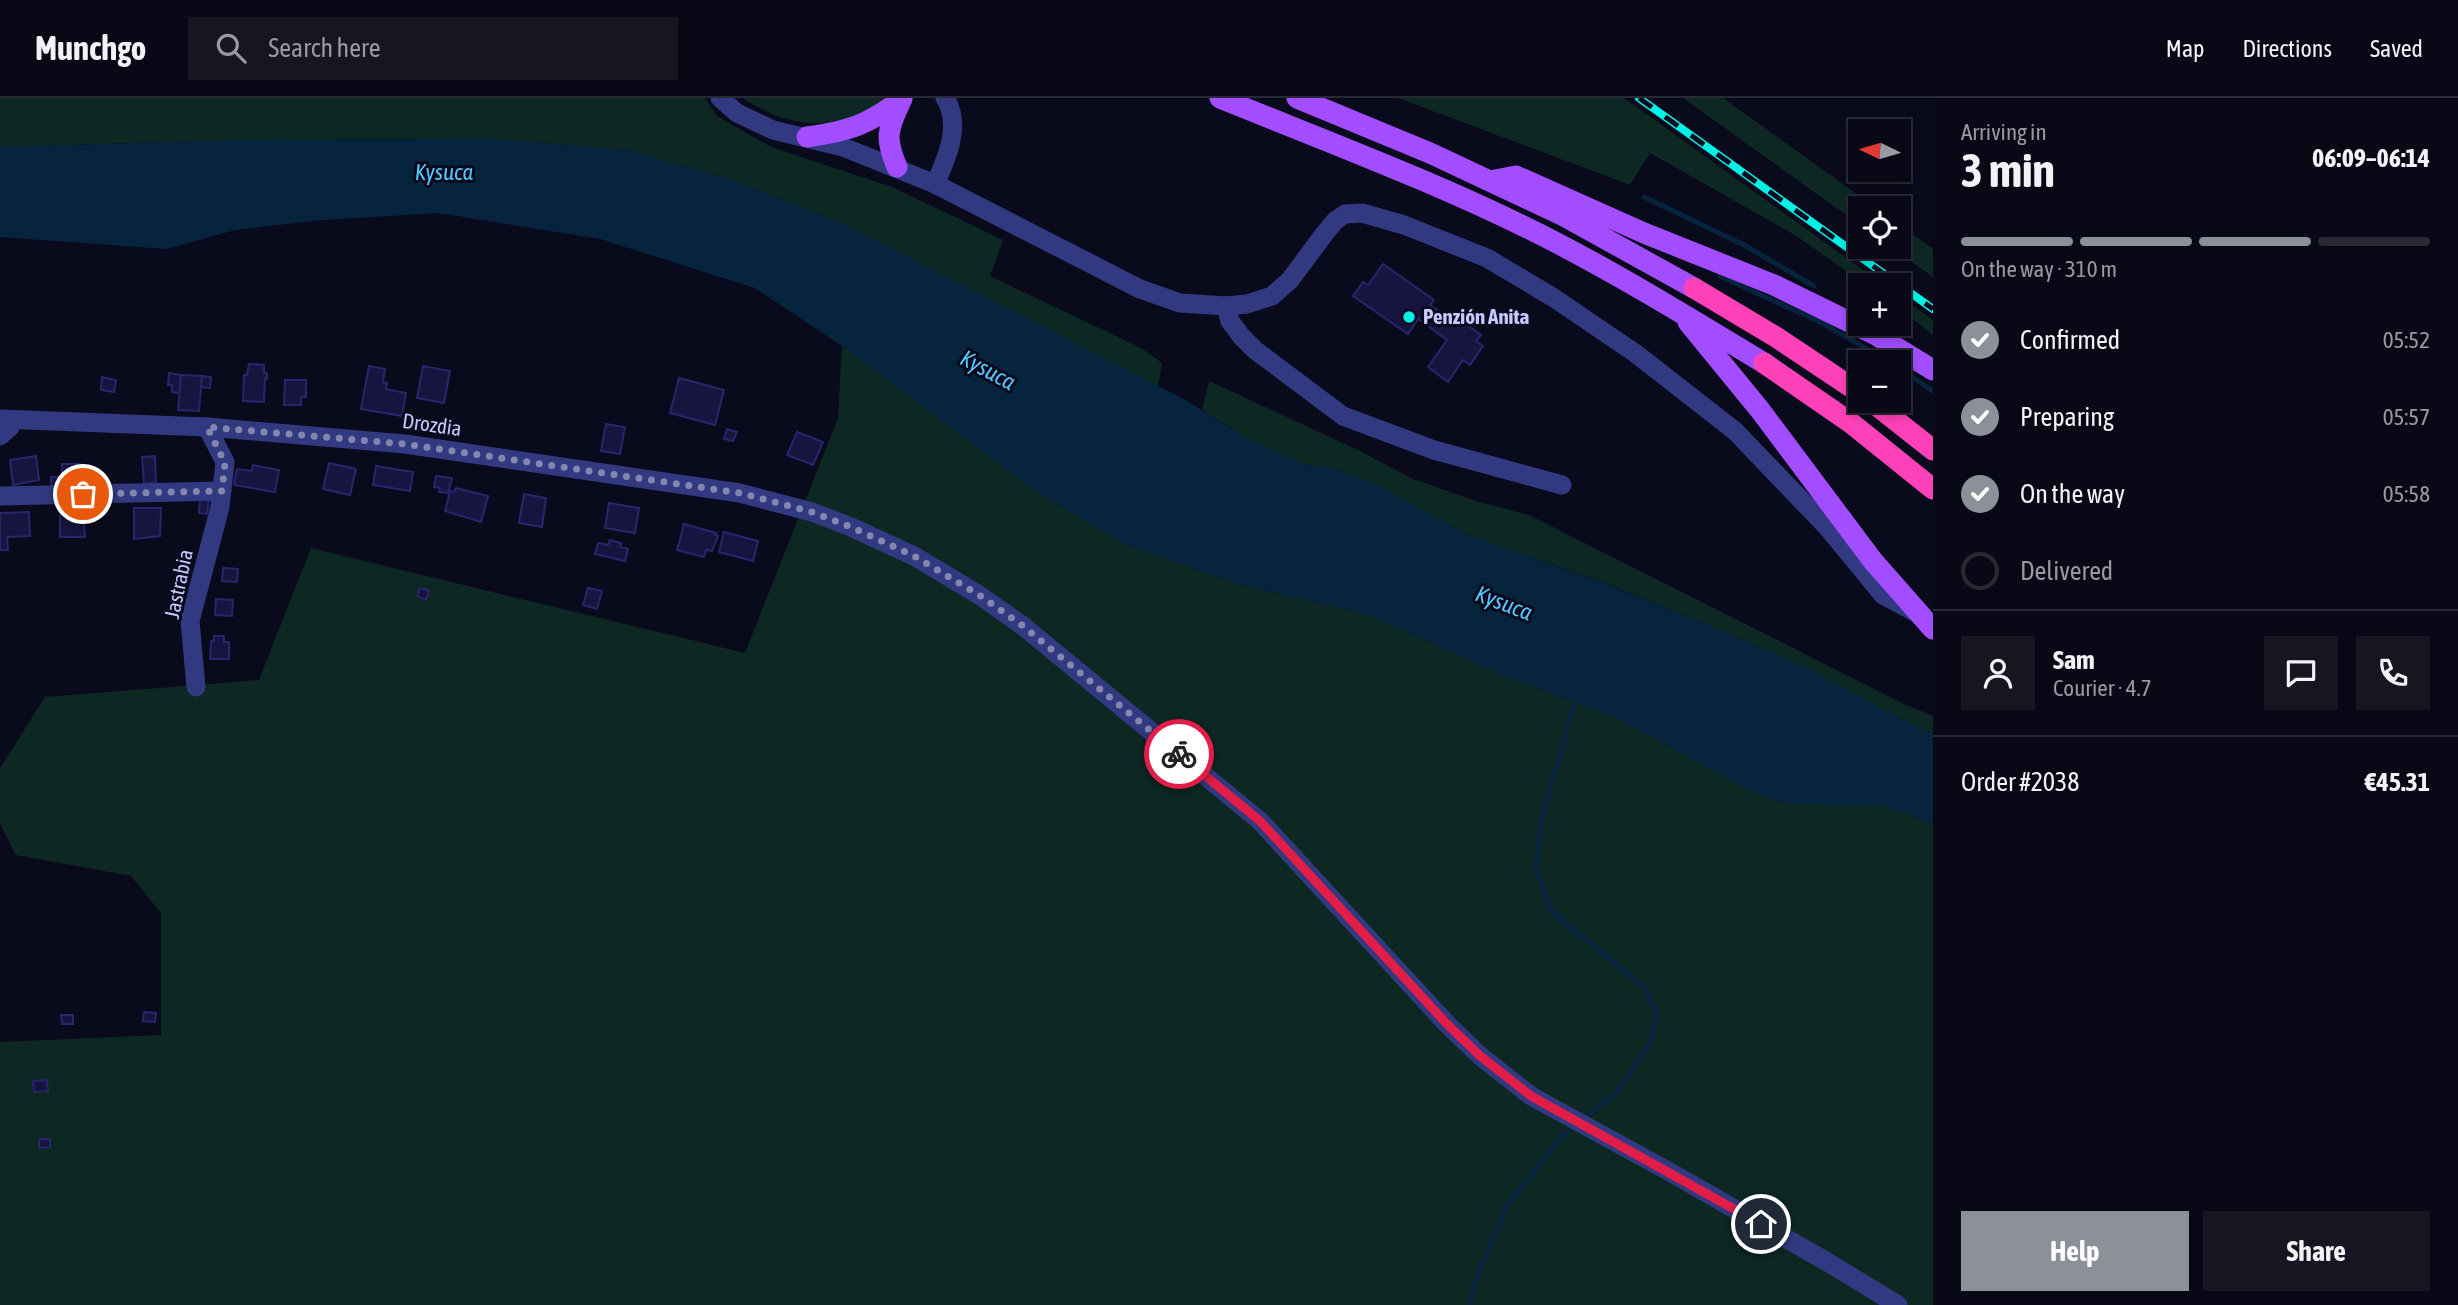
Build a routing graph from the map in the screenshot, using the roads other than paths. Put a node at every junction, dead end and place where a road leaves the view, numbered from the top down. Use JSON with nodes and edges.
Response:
{"nodes":[{"id":1,"x":720,"y":98,"type":"edge"},
{"id":2,"x":903,"y":98,"type":"edge"},
{"id":3,"x":945,"y":98,"type":"edge"},
{"id":4,"x":1220,"y":98,"type":"edge"},
{"id":5,"x":1297,"y":98,"type":"edge"},
{"id":6,"x":807,"y":137,"type":"junction"},
{"id":7,"x":897,"y":167,"type":"junction"},
{"id":8,"x":1489,"y":181,"type":"junction"},
{"id":9,"x":935,"y":184,"type":"junction"},
{"id":10,"x":1694,"y":288,"type":"joint"},
{"id":11,"x":1226,"y":306,"type":"junction"},
{"id":12,"x":1681,"y":312,"type":"junction"},
{"id":13,"x":1764,"y":363,"type":"joint"},
{"id":14,"x":1933,"y":370,"type":"edge"},
{"id":15,"x":1848,"y":385,"type":"edge"},
{"id":16,"x":1886,"y":413,"type":"edge"},
{"id":17,"x":7,"y":419,"type":"edge"},
{"id":18,"x":207,"y":427,"type":"junction"},
{"id":19,"x":0,"y":436,"type":"edge"},
{"id":20,"x":1933,"y":450,"type":"edge"},
{"id":21,"x":1562,"y":485,"type":"dead end"},
{"id":22,"x":1933,"y":488,"type":"edge"},
{"id":23,"x":222,"y":491,"type":"junction"},
{"id":24,"x":0,"y":496,"type":"edge"},
{"id":25,"x":1917,"y":614,"type":"junction"},
{"id":26,"x":1933,"y":629,"type":"edge"},
{"id":27,"x":196,"y":687,"type":"dead end"},
{"id":28,"x":1898,"y":1305,"type":"edge"}],
"edges":[{"from":1,"to":6,"type":"street"},
{"from":2,"to":6,"type":"main road"},
{"from":2,"to":7,"type":"main road"},
{"from":3,"to":9,"type":"street"},
{"from":4,"to":12,"type":"main road"},
{"from":5,"to":8,"type":"main road"},
{"from":6,"to":7,"type":"street"},
{"from":7,"to":9,"type":"street"},
{"from":8,"to":10,"type":"main road"},
{"from":8,"to":14,"type":"main road"},
{"from":9,"to":11,"type":"street"},
{"from":10,"to":15,"type":"highway"},
{"from":11,"to":21,"type":"street"},
{"from":11,"to":25,"type":"street"},
{"from":12,"to":13,"type":"main road"},
{"from":12,"to":25,"type":"main road"},
{"from":13,"to":22,"type":"highway"},
{"from":16,"to":20,"type":"highway"},
{"from":17,"to":18,"type":"street","name":"Drozdia"},
{"from":17,"to":19,"type":"street"},
{"from":18,"to":23,"type":"street","name":"Jastrabia"},
{"from":18,"to":28,"type":"street","name":"Drozdia"},
{"from":23,"to":24,"type":"street"},
{"from":23,"to":27,"type":"street","name":"Jastrabia"},
{"from":25,"to":26,"type":"main road"}]}
